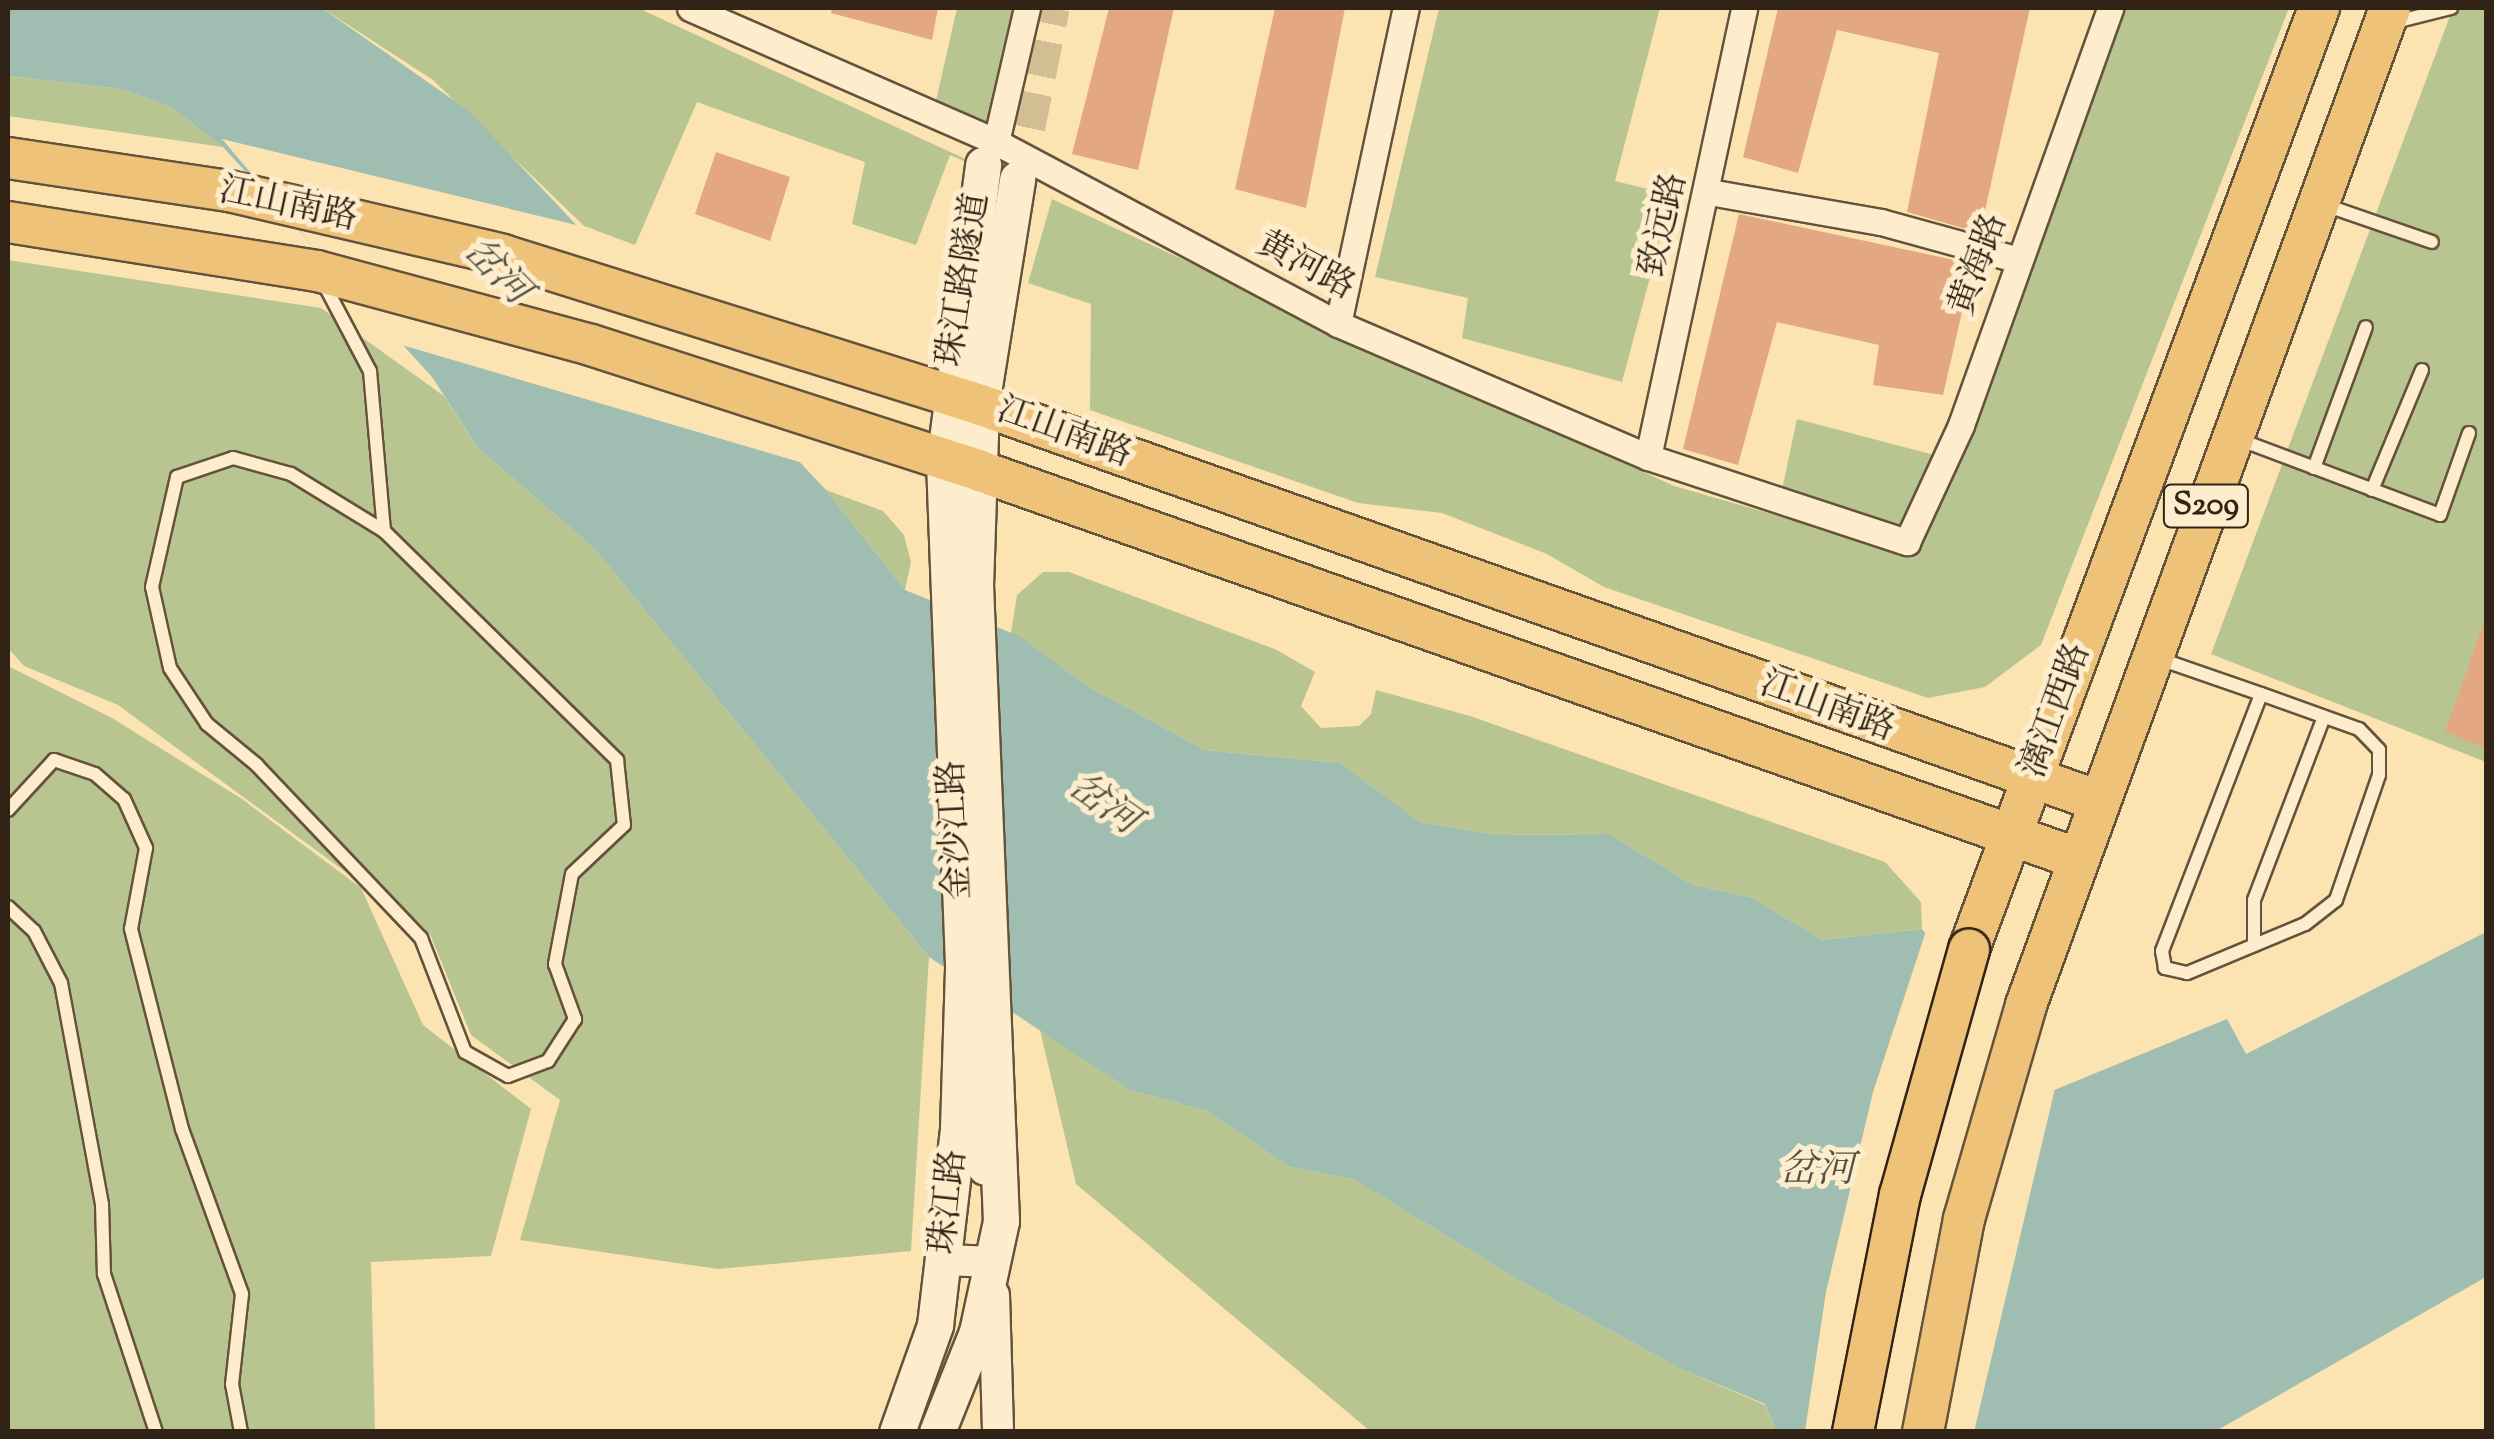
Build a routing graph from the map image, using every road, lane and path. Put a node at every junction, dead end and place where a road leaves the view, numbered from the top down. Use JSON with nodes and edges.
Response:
{"nodes":[{"id":1,"x":690,"y":8,"type":"edge"},
{"id":2,"x":1027,"y":8,"type":"edge"},
{"id":3,"x":1406,"y":8,"type":"edge"},
{"id":4,"x":1744,"y":8,"type":"edge"},
{"id":5,"x":2110,"y":8,"type":"edge"},
{"id":6,"x":2319,"y":8,"type":"edge"},
{"id":7,"x":2450,"y":8,"type":"edge"},
{"id":8,"x":2387,"y":16,"type":"edge"},
{"id":9,"x":990,"y":153,"type":"junction"},
{"id":10,"x":8,"y":158,"type":"edge"},
{"id":11,"x":1017,"y":179,"type":"tunnel mouth"},
{"id":12,"x":1709,"y":192,"type":"junction"},
{"id":13,"x":2318,"y":202,"type":"junction"},
{"id":14,"x":8,"y":222,"type":"edge"},
{"id":15,"x":2432,"y":242,"type":"dead end"},
{"id":16,"x":2019,"y":260,"type":"junction"},
{"id":17,"x":323,"y":273,"type":"junction"},
{"id":18,"x":1338,"y":324,"type":"junction"},
{"id":19,"x":2366,"y":327,"type":"dead end"},
{"id":20,"x":2422,"y":370,"type":"dead end"},
{"id":21,"x":965,"y":400,"type":"junction"},
{"id":22,"x":2468,"y":434,"type":"dead end"},
{"id":23,"x":2231,"y":436,"type":"junction"},
{"id":24,"x":1648,"y":457,"type":"junction"},
{"id":25,"x":962,"y":466,"type":"junction"},
{"id":26,"x":2314,"y":468,"type":"junction"},
{"id":27,"x":2372,"y":490,"type":"junction"},
{"id":28,"x":384,"y":532,"type":"junction"},
{"id":29,"x":1907,"y":542,"type":"joint"},
{"id":30,"x":960,"y":582,"type":"junction"},
{"id":31,"x":2150,"y":655,"type":"junction"},
{"id":32,"x":2261,"y":694,"type":"junction"},
{"id":33,"x":2324,"y":717,"type":"junction"},
{"id":34,"x":2030,"y":781,"type":"junction"},
{"id":35,"x":2096,"y":800,"type":"junction"},
{"id":36,"x":8,"y":810,"type":"edge"},
{"id":37,"x":2010,"y":835,"type":"junction"},
{"id":38,"x":2076,"y":858,"type":"junction"},
{"id":39,"x":8,"y":907,"type":"edge"},
{"id":40,"x":2254,"y":945,"type":"junction"},
{"id":41,"x":963,"y":965,"type":"junction"},
{"id":42,"x":946,"y":1260,"type":"junction"},
{"id":43,"x":993,"y":1262,"type":"junction"},
{"id":44,"x":156,"y":1432,"type":"edge"},
{"id":45,"x":241,"y":1432,"type":"edge"},
{"id":46,"x":898,"y":1432,"type":"edge"},
{"id":47,"x":938,"y":1432,"type":"edge"},
{"id":48,"x":998,"y":1432,"type":"edge"},
{"id":49,"x":1853,"y":1432,"type":"edge"},
{"id":50,"x":1923,"y":1432,"type":"edge"}],
"edges":[{"from":1,"to":9,"type":"street","name":"黄河路"},
{"from":2,"to":9,"type":"street"},
{"from":3,"to":18,"type":"street"},
{"from":4,"to":12,"type":"street","name":"致远路"},
{"from":5,"to":16,"type":"street","name":"黄海路"},
{"from":6,"to":34,"type":"main road","name":"漓江西路","number":"S209"},
{"from":7,"to":8,"type":"lane"},
{"from":8,"to":13,"type":"main road","name":"漓江西路","number":"S209"},
{"from":9,"to":18,"type":"street","name":"黄河路"},
{"from":9,"to":21,"type":"main road","name":"珠江路隧道"},
{"from":10,"to":21,"type":"main road","name":"江山南路"},
{"from":11,"to":21,"type":"main road","name":"珠江路隧道"},
{"from":12,"to":16,"type":"street"},
{"from":12,"to":24,"type":"street","name":"致远路"},
{"from":13,"to":15,"type":"lane"},
{"from":13,"to":23,"type":"main road","name":"漓江西路","number":"S209"},
{"from":14,"to":17,"type":"main road","name":"江山南路"},
{"from":16,"to":29,"type":"street","name":"黄海路"},
{"from":17,"to":25,"type":"main road","name":"江山南路"},
{"from":17,"to":28,"type":"lane"},
{"from":18,"to":24,"type":"street","name":"黄河路"},
{"from":19,"to":26,"type":"lane"},
{"from":20,"to":27,"type":"lane"},
{"from":21,"to":25,"type":"main road","name":"金沙江路"},
{"from":21,"to":34,"type":"main road","name":"江山南路"},
{"from":22,"to":27,"type":"lane"},
{"from":23,"to":26,"type":"lane"},
{"from":23,"to":31,"type":"main road","name":"漓江西路","number":"S209"},
{"from":24,"to":29,"type":"street","name":"黄河路"},
{"from":25,"to":30,"type":"main road","name":"金沙江路"},
{"from":25,"to":37,"type":"main road","name":"江山南路"},
{"from":26,"to":27,"type":"lane"},
{"from":28,"to":28,"type":"lane"},
{"from":30,"to":41,"type":"main road","name":"金沙江路"},
{"from":30,"to":43,"type":"main road","name":"金沙江路"},
{"from":31,"to":32,"type":"lane"},
{"from":31,"to":35,"type":"main road","name":"漓江西路","number":"S209"},
{"from":32,"to":33,"type":"lane"},
{"from":32,"to":40,"type":"lane"},
{"from":33,"to":40,"type":"lane"},
{"from":33,"to":40,"type":"lane"},
{"from":34,"to":35,"type":"main road","name":"江山南路"},
{"from":34,"to":37,"type":"main road","name":"漓江西路","number":"S209"},
{"from":35,"to":38,"type":"main road","name":"漓江西路","number":"S209"},
{"from":36,"to":45,"type":"lane"},
{"from":37,"to":38,"type":"main road","name":"江山南路"},
{"from":37,"to":49,"type":"main road","name":"漓江西路","number":"S209","bridge":true},
{"from":38,"to":50,"type":"main road","name":"漓江西路","number":"S209"},
{"from":39,"to":44,"type":"lane"},
{"from":41,"to":42,"type":"main road","name":"珠江路"},
{"from":41,"to":43,"type":"street","name":"金沙江路"},
{"from":42,"to":43,"type":"street"},
{"from":42,"to":46,"type":"main road","name":"珠江路"},
{"from":43,"to":47,"type":"main road","name":"珠江路"},
{"from":43,"to":48,"type":"street","name":"金沙江路"}]}
